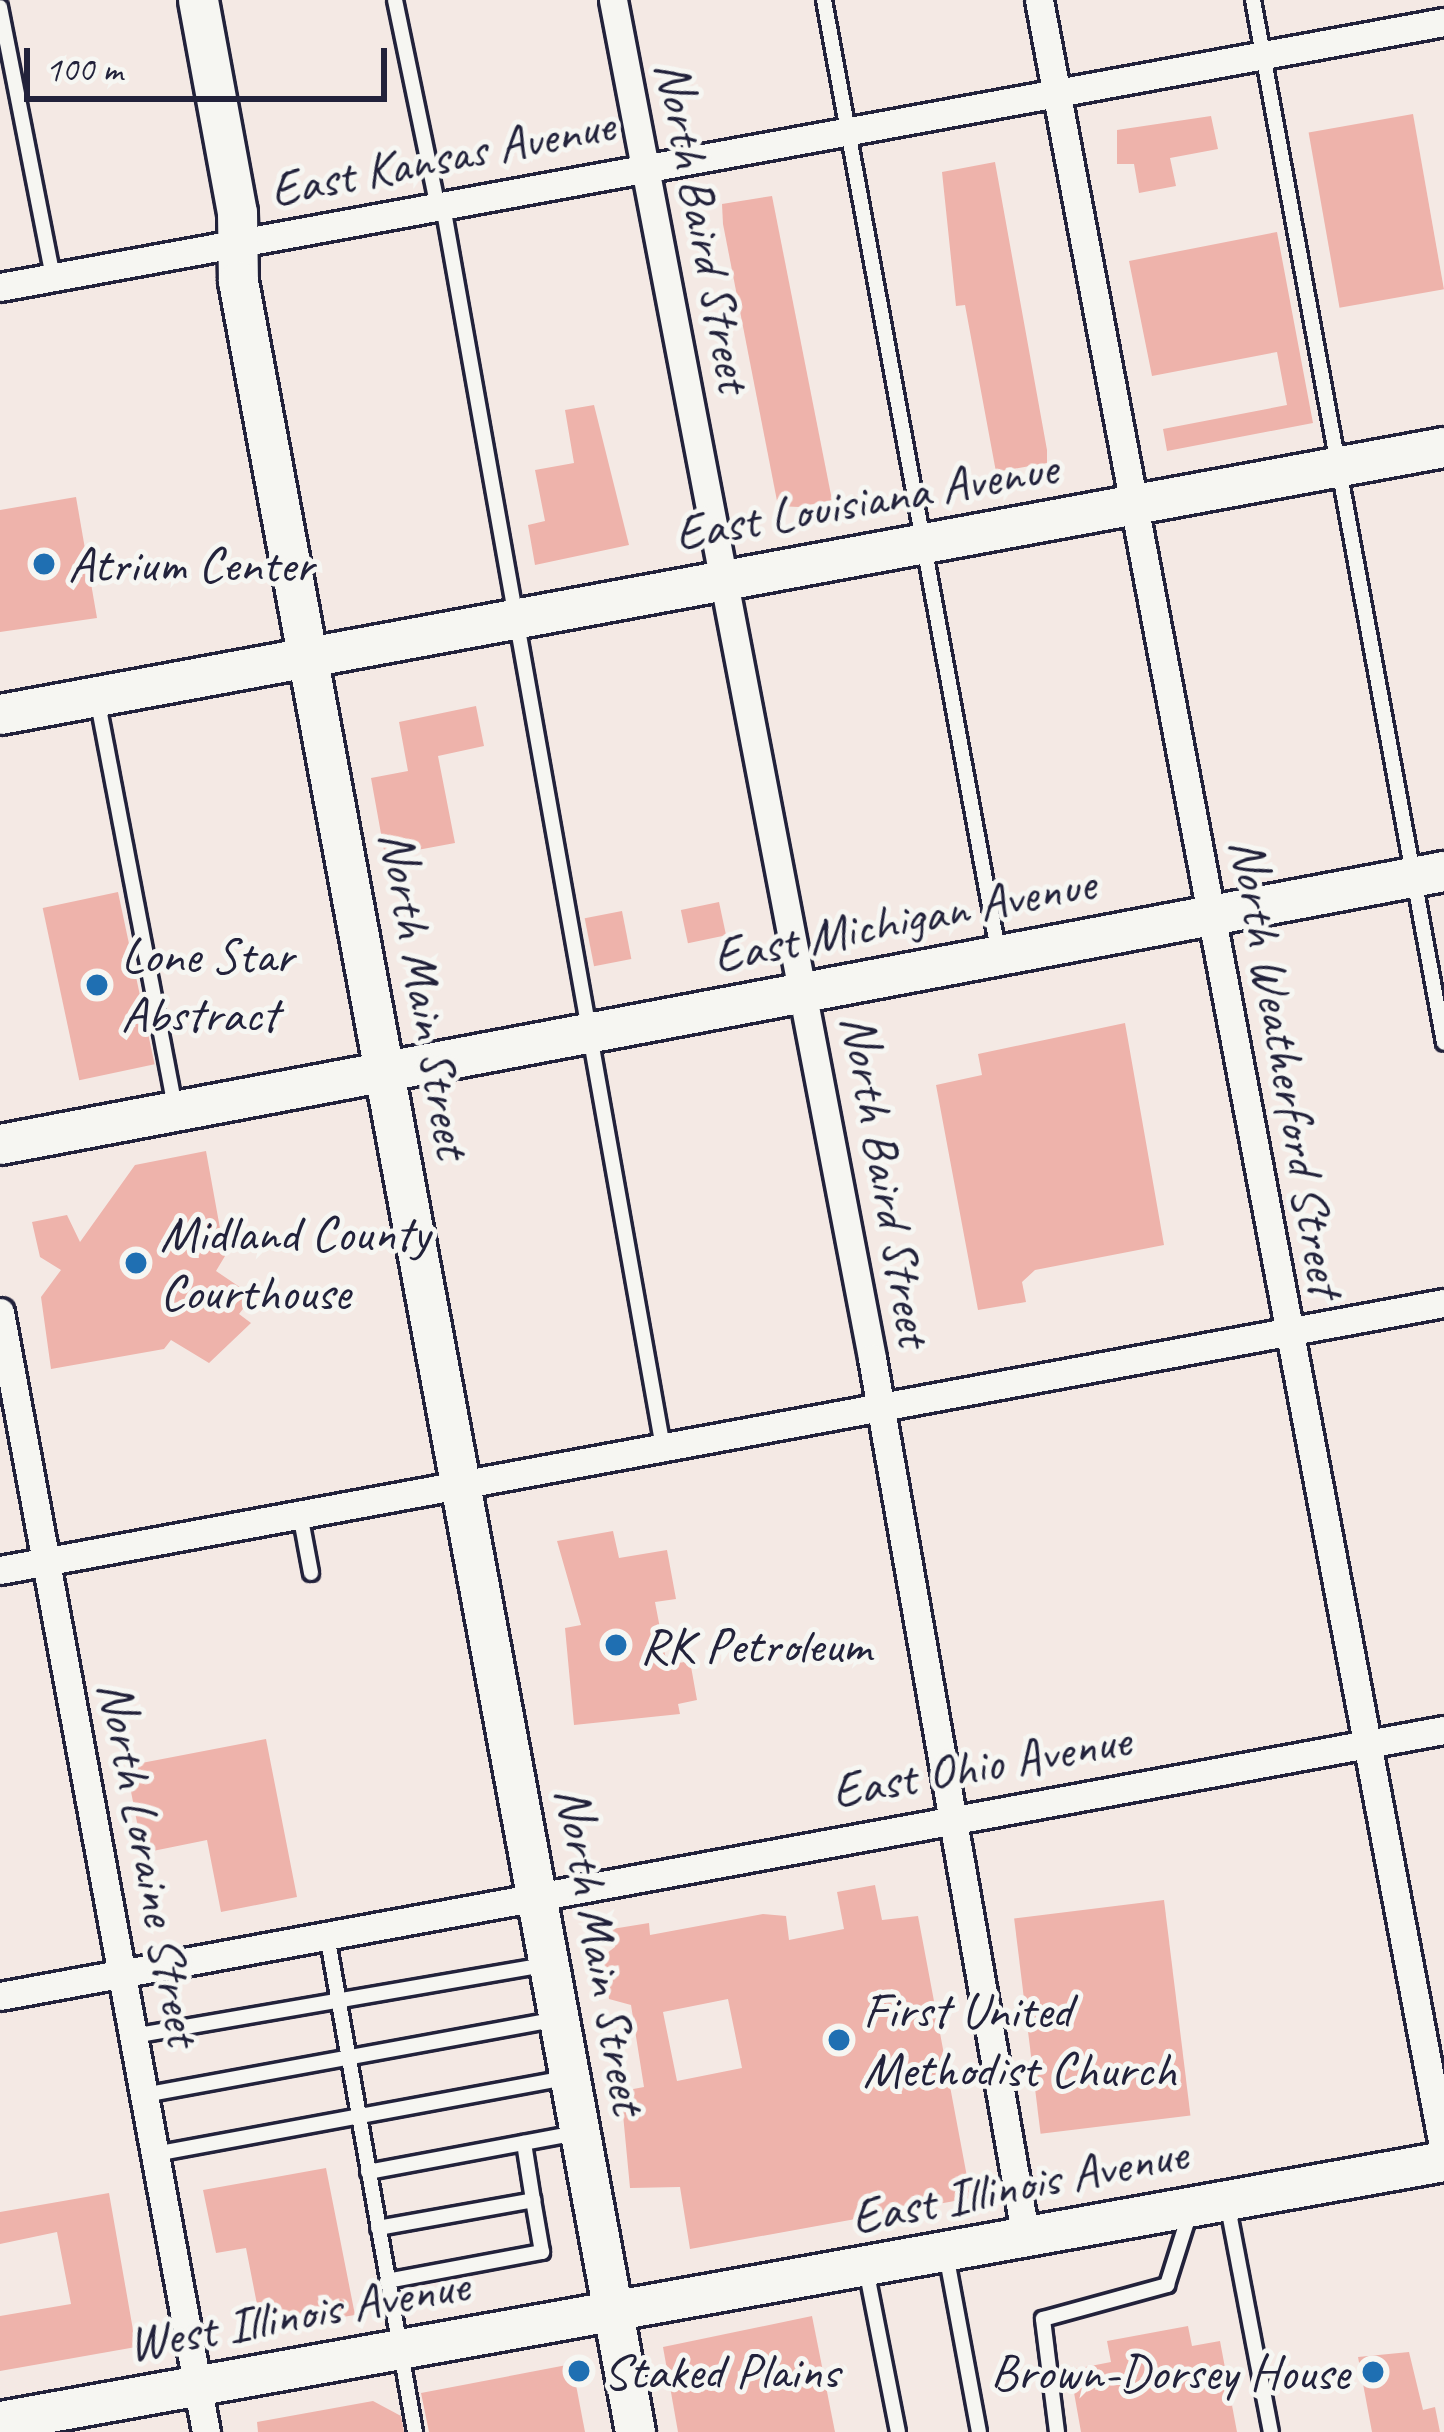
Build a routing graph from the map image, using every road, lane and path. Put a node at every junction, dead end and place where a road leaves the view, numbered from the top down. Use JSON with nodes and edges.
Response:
{"nodes":[{"id":1,"x":198,"y":0,"type":"edge"},
{"id":2,"x":395,"y":0,"type":"edge"},
{"id":3,"x":613,"y":0,"type":"edge"},
{"id":4,"x":824,"y":0,"type":"edge"},
{"id":5,"x":1039,"y":0,"type":"edge"},
{"id":6,"x":1253,"y":0,"type":"edge"},
{"id":7,"x":0,"y":7,"type":"edge"},
{"id":8,"x":1444,"y":22,"type":"edge"},
{"id":9,"x":1264,"y":55,"type":"junction"},
{"id":10,"x":1056,"y":92,"type":"junction"},
{"id":11,"x":848,"y":130,"type":"junction"},
{"id":12,"x":644,"y":168,"type":"junction"},
{"id":13,"x":440,"y":206,"type":"junction"},
{"id":14,"x":237,"y":244,"type":"junction"},
{"id":15,"x":53,"y":278,"type":"junction"},
{"id":16,"x":0,"y":287,"type":"edge"},
{"id":17,"x":1444,"y":448,"type":"edge"},
{"id":18,"x":1338,"y":467,"type":"junction"},
{"id":19,"x":1135,"y":505,"type":"junction"},
{"id":20,"x":925,"y":544,"type":"junction"},
{"id":21,"x":722,"y":581,"type":"junction"},
{"id":22,"x":510,"y":620,"type":"junction"},
{"id":23,"x":308,"y":657,"type":"junction"},
{"id":24,"x":96,"y":696,"type":"junction"},
{"id":25,"x":0,"y":714,"type":"edge"},
{"id":26,"x":1429,"y":874,"type":"edge"},
{"id":27,"x":1210,"y":912,"type":"junction"},
{"id":28,"x":999,"y":955,"type":"junction"},
{"id":29,"x":804,"y":995,"type":"junction"},
{"id":30,"x":592,"y":1034,"type":"junction"},
{"id":31,"x":1444,"y":1043,"type":"edge"},
{"id":32,"x":385,"y":1072,"type":"junction"},
{"id":33,"x":176,"y":1111,"type":"junction"},
{"id":34,"x":0,"y":1144,"type":"edge"},
{"id":35,"x":1444,"y":1303,"type":"edge"},
{"id":36,"x":0,"y":1312,"type":"edge"},
{"id":37,"x":1287,"y":1332,"type":"junction"},
{"id":38,"x":878,"y":1408,"type":"junction"},
{"id":39,"x":663,"y":1447,"type":"junction"},
{"id":40,"x":462,"y":1483,"type":"junction"},
{"id":41,"x":300,"y":1514,"type":"junction"},
{"id":42,"x":46,"y":1561,"type":"junction"},
{"id":43,"x":0,"y":1570,"type":"edge"},
{"id":44,"x":311,"y":1573,"type":"dead end"},
{"id":45,"x":1444,"y":1730,"type":"edge"},
{"id":46,"x":1363,"y":1745,"type":"junction"},
{"id":47,"x":951,"y":1820,"type":"junction"},
{"id":48,"x":536,"y":1896,"type":"junction"},
{"id":49,"x":327,"y":1935,"type":"junction"},
{"id":50,"x":549,"y":1964,"type":"junction"},
{"id":51,"x":122,"y":1974,"type":"junction"},
{"id":52,"x":0,"y":1996,"type":"edge"},
{"id":53,"x":338,"y":1998,"type":"junction"},
{"id":54,"x":559,"y":2019,"type":"junction"},
{"id":55,"x":133,"y":2036,"type":"junction"},
{"id":56,"x":349,"y":2057,"type":"junction"},
{"id":57,"x":569,"y":2077,"type":"junction"},
{"id":58,"x":144,"y":2095,"type":"junction"},
{"id":59,"x":359,"y":2117,"type":"junction"},
{"id":60,"x":580,"y":2132,"type":"junction"},
{"id":61,"x":524,"y":2143,"type":"junction"},
{"id":62,"x":1444,"y":2151,"type":"edge"},
{"id":63,"x":155,"y":2154,"type":"junction"},
{"id":64,"x":1444,"y":2161,"type":"edge"},
{"id":65,"x":368,"y":2172,"type":"junction"},
{"id":66,"x":533,"y":2200,"type":"junction"},
{"id":67,"x":1209,"y":2205,"type":"junction"},
{"id":68,"x":378,"y":2228,"type":"junction"},
{"id":69,"x":1026,"y":2239,"type":"junction"},
{"id":70,"x":946,"y":2254,"type":"junction"},
{"id":71,"x":866,"y":2269,"type":"junction"},
{"id":72,"x":388,"y":2281,"type":"junction"},
{"id":73,"x":614,"y":2316,"type":"junction"},
{"id":74,"x":400,"y":2352,"type":"junction"},
{"id":75,"x":198,"y":2386,"type":"junction"},
{"id":76,"x":0,"y":2421,"type":"edge"},
{"id":77,"x":206,"y":2432,"type":"edge"},
{"id":78,"x":415,"y":2432,"type":"edge"},
{"id":79,"x":635,"y":2432,"type":"edge"},
{"id":80,"x":898,"y":2432,"type":"edge"},
{"id":81,"x":979,"y":2432,"type":"edge"},
{"id":82,"x":1057,"y":2432,"type":"edge"},
{"id":83,"x":1270,"y":2432,"type":"edge"}],
"edges":[{"from":1,"to":14,"type":"street","name":"North Main Street"},
{"from":2,"to":13,"type":"lane"},
{"from":3,"to":12,"type":"street","name":"North Baird Street"},
{"from":4,"to":11,"type":"lane"},
{"from":5,"to":10,"type":"street","name":"North Weatherford Street"},
{"from":6,"to":9,"type":"lane"},
{"from":7,"to":15,"type":"lane"},
{"from":8,"to":9,"type":"street","name":"East Kansas Avenue"},
{"from":9,"to":10,"type":"street","name":"East Kansas Avenue"},
{"from":9,"to":18,"type":"lane"},
{"from":10,"to":11,"type":"street","name":"East Kansas Avenue"},
{"from":10,"to":19,"type":"street","name":"North Weatherford Street"},
{"from":11,"to":12,"type":"street","name":"East Kansas Avenue"},
{"from":11,"to":20,"type":"lane"},
{"from":12,"to":13,"type":"street","name":"East Kansas Avenue"},
{"from":12,"to":21,"type":"street","name":"North Baird Street"},
{"from":13,"to":14,"type":"street","name":"East Kansas Avenue"},
{"from":13,"to":22,"type":"lane"},
{"from":14,"to":15,"type":"street","name":"East Kansas Avenue"},
{"from":14,"to":23,"type":"street","name":"North Main Street"},
{"from":15,"to":16,"type":"street","name":"East Kansas Avenue"},
{"from":17,"to":18,"type":"street","name":"East Louisiana Avenue"},
{"from":18,"to":19,"type":"street","name":"East Louisiana Avenue"},
{"from":18,"to":26,"type":"lane"},
{"from":19,"to":20,"type":"street","name":"East Louisiana Avenue"},
{"from":19,"to":27,"type":"street","name":"North Weatherford Street"},
{"from":20,"to":21,"type":"street","name":"East Louisiana Avenue"},
{"from":20,"to":28,"type":"lane"},
{"from":21,"to":22,"type":"street","name":"East Louisiana Avenue"},
{"from":21,"to":29,"type":"street","name":"North Baird Street"},
{"from":22,"to":23,"type":"street","name":"East Louisiana Avenue"},
{"from":22,"to":30,"type":"lane"},
{"from":23,"to":24,"type":"street","name":"East Louisiana Avenue"},
{"from":23,"to":32,"type":"street","name":"North Main Street"},
{"from":24,"to":25,"type":"street","name":"East Louisiana Avenue"},
{"from":24,"to":33,"type":"lane"},
{"from":26,"to":27,"type":"street","name":"East Michigan Avenue"},
{"from":26,"to":31,"type":"lane"},
{"from":27,"to":28,"type":"street","name":"East Michigan Avenue"},
{"from":27,"to":37,"type":"street","name":"North Weatherford Street"},
{"from":28,"to":29,"type":"street","name":"East Michigan Avenue"},
{"from":29,"to":30,"type":"street","name":"East Michigan Avenue"},
{"from":29,"to":38,"type":"street","name":"North Baird Street"},
{"from":30,"to":32,"type":"street","name":"East Michigan Avenue"},
{"from":30,"to":39,"type":"lane"},
{"from":32,"to":33,"type":"street","name":"East Michigan Avenue"},
{"from":32,"to":40,"type":"street","name":"North Main Street"},
{"from":33,"to":34,"type":"street","name":"East Michigan Avenue"},
{"from":35,"to":37,"type":"street"},
{"from":36,"to":42,"type":"street","name":"North Loraine Street"},
{"from":37,"to":38,"type":"street"},
{"from":37,"to":46,"type":"street","name":"North Weatherford Street"},
{"from":38,"to":39,"type":"street"},
{"from":38,"to":47,"type":"street","name":"North Baird Street"},
{"from":39,"to":40,"type":"street"},
{"from":40,"to":41,"type":"street"},
{"from":40,"to":48,"type":"street","name":"North Main Street"},
{"from":41,"to":42,"type":"street"},
{"from":41,"to":44,"type":"lane"},
{"from":42,"to":43,"type":"street"},
{"from":42,"to":51,"type":"street","name":"North Loraine Street"},
{"from":45,"to":46,"type":"street","name":"East Ohio Avenue"},
{"from":46,"to":47,"type":"street","name":"East Ohio Avenue"},
{"from":46,"to":62,"type":"street","name":"North Weatherford Street"},
{"from":47,"to":48,"type":"street","name":"East Ohio Avenue"},
{"from":47,"to":69,"type":"street","name":"North Baird Street"},
{"from":48,"to":49,"type":"street","name":"East Ohio Avenue"},
{"from":48,"to":50,"type":"street","name":"North Main Street"},
{"from":49,"to":51,"type":"street","name":"East Ohio Avenue"},
{"from":49,"to":53,"type":"lane"},
{"from":50,"to":53,"type":"lane"},
{"from":50,"to":54,"type":"street","name":"North Main Street"},
{"from":51,"to":52,"type":"street","name":"East Ohio Avenue"},
{"from":51,"to":55,"type":"street","name":"North Loraine Street"},
{"from":53,"to":55,"type":"lane"},
{"from":53,"to":56,"type":"lane"},
{"from":54,"to":56,"type":"lane"},
{"from":54,"to":57,"type":"street","name":"North Main Street"},
{"from":55,"to":58,"type":"street","name":"North Loraine Street"},
{"from":56,"to":58,"type":"lane"},
{"from":56,"to":59,"type":"lane"},
{"from":57,"to":59,"type":"lane"},
{"from":57,"to":60,"type":"street","name":"North Main Street"},
{"from":58,"to":63,"type":"street","name":"North Loraine Street"},
{"from":59,"to":63,"type":"lane"},
{"from":59,"to":65,"type":"lane"},
{"from":60,"to":61,"type":"lane"},
{"from":60,"to":73,"type":"street","name":"North Main Street"},
{"from":61,"to":65,"type":"lane"},
{"from":61,"to":66,"type":"lane"},
{"from":63,"to":75,"type":"street","name":"North Loraine Street"},
{"from":64,"to":67,"type":"street","name":"East Illinois Avenue"},
{"from":65,"to":68,"type":"lane"},
{"from":66,"to":68,"type":"lane"},
{"from":66,"to":72,"type":"lane"},
{"from":67,"to":69,"type":"street","name":"East Illinois Avenue"},
{"from":67,"to":82,"type":"lane"},
{"from":67,"to":83,"type":"lane"},
{"from":68,"to":72,"type":"lane"},
{"from":69,"to":70,"type":"street","name":"East Illinois Avenue"},
{"from":70,"to":71,"type":"street","name":"East Illinois Avenue"},
{"from":70,"to":81,"type":"lane"},
{"from":71,"to":73,"type":"street","name":"East Illinois Avenue"},
{"from":71,"to":80,"type":"lane"},
{"from":72,"to":74,"type":"lane"},
{"from":73,"to":74,"type":"street","name":"West Illinois Avenue"},
{"from":73,"to":79,"type":"street","name":"North Main Street"},
{"from":74,"to":75,"type":"street","name":"West Illinois Avenue"},
{"from":74,"to":78,"type":"lane"},
{"from":75,"to":76,"type":"street","name":"West Illinois Avenue"},
{"from":75,"to":77,"type":"street","name":"North Loraine Street"}]}
